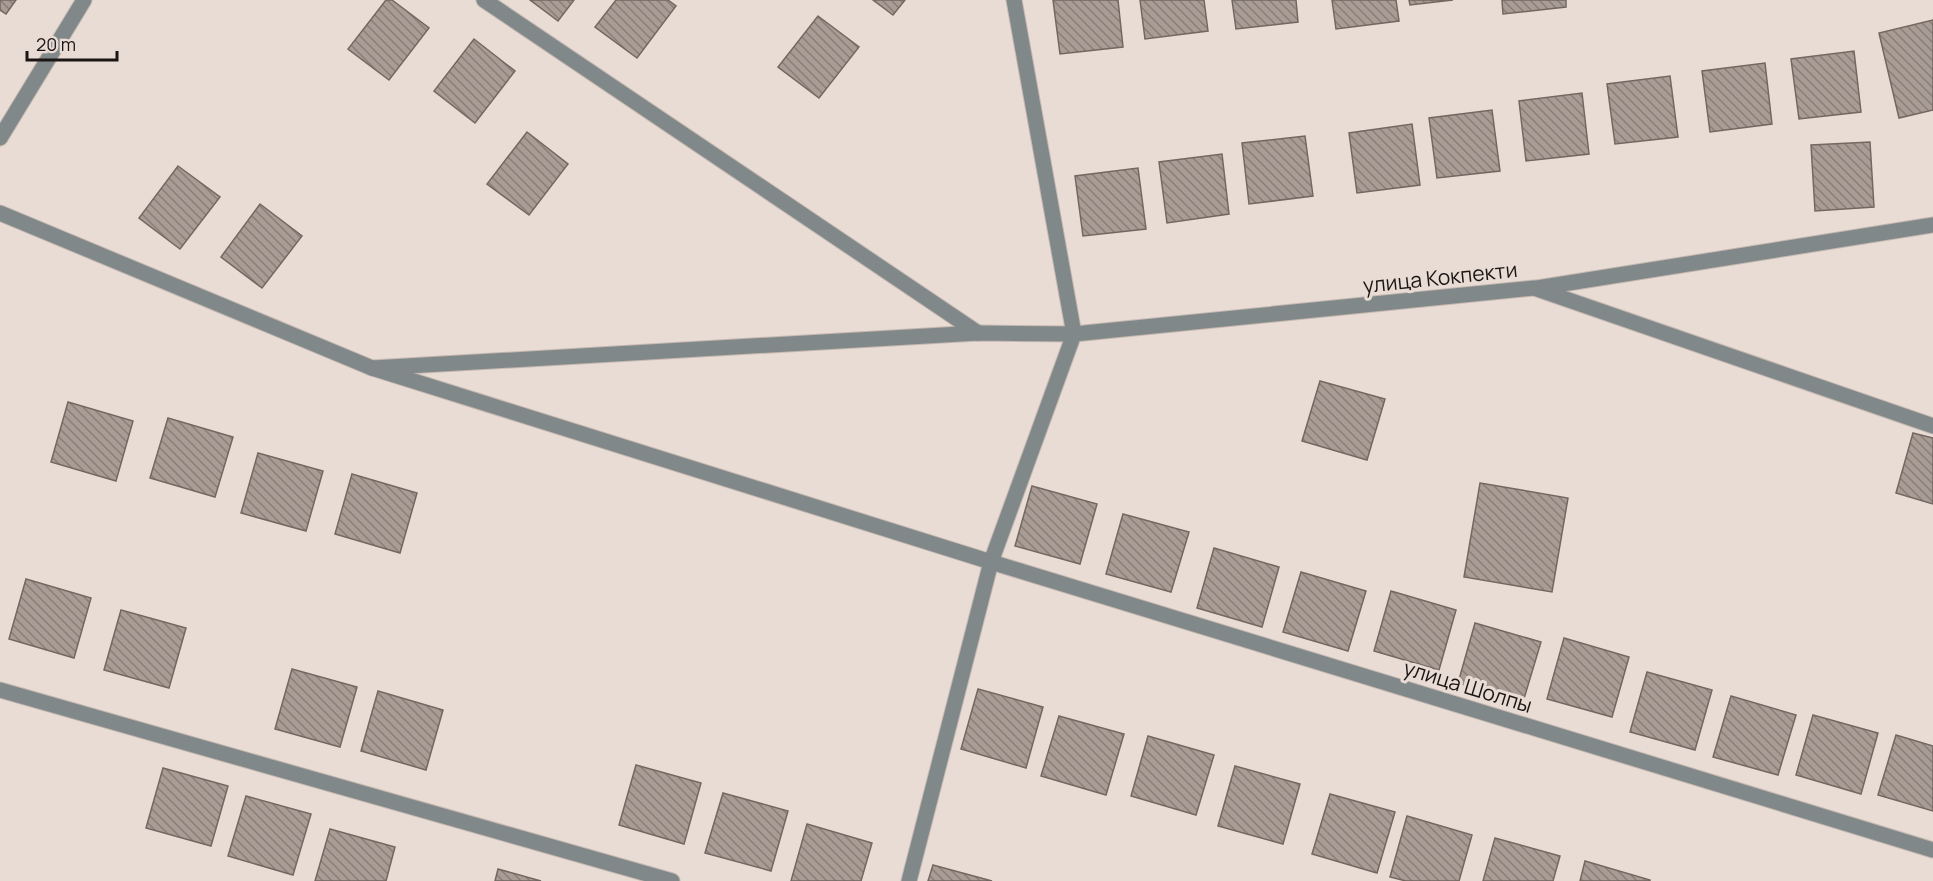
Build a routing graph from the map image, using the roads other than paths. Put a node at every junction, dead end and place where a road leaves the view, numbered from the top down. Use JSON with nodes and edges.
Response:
{"nodes":[{"id":1,"x":84,"y":0,"type":"edge"},
{"id":2,"x":484,"y":0,"type":"edge"},
{"id":3,"x":1014,"y":0,"type":"edge"},
{"id":4,"x":0,"y":138,"type":"edge"},
{"id":5,"x":0,"y":213,"type":"edge"},
{"id":6,"x":1933,"y":225,"type":"edge"},
{"id":7,"x":1534,"y":288,"type":"junction"},
{"id":8,"x":978,"y":333,"type":"junction"},
{"id":9,"x":1074,"y":334,"type":"junction"},
{"id":10,"x":372,"y":368,"type":"junction"},
{"id":11,"x":1933,"y":426,"type":"edge"},
{"id":12,"x":991,"y":562,"type":"junction"},
{"id":13,"x":0,"y":690,"type":"edge"},
{"id":14,"x":1933,"y":850,"type":"edge"},
{"id":15,"x":672,"y":881,"type":"edge"},
{"id":16,"x":909,"y":881,"type":"edge"}],
"edges":[{"from":1,"to":4,"type":"street"},
{"from":2,"to":8,"type":"street"},
{"from":3,"to":9,"type":"street"},
{"from":5,"to":10,"type":"street","name":"улица Шолпы"},
{"from":6,"to":7,"type":"street"},
{"from":7,"to":9,"type":"street","name":"улица Кокпекти"},
{"from":7,"to":11,"type":"street","name":"улица Кокпекти"},
{"from":8,"to":9,"type":"street","name":"улица Кокпекти"},
{"from":8,"to":10,"type":"street","name":"улица Кокпекти"},
{"from":9,"to":12,"type":"street"},
{"from":10,"to":12,"type":"street","name":"улица Шолпы"},
{"from":12,"to":14,"type":"street","name":"улица Шолпы"},
{"from":12,"to":16,"type":"street"},
{"from":13,"to":15,"type":"street"}]}
